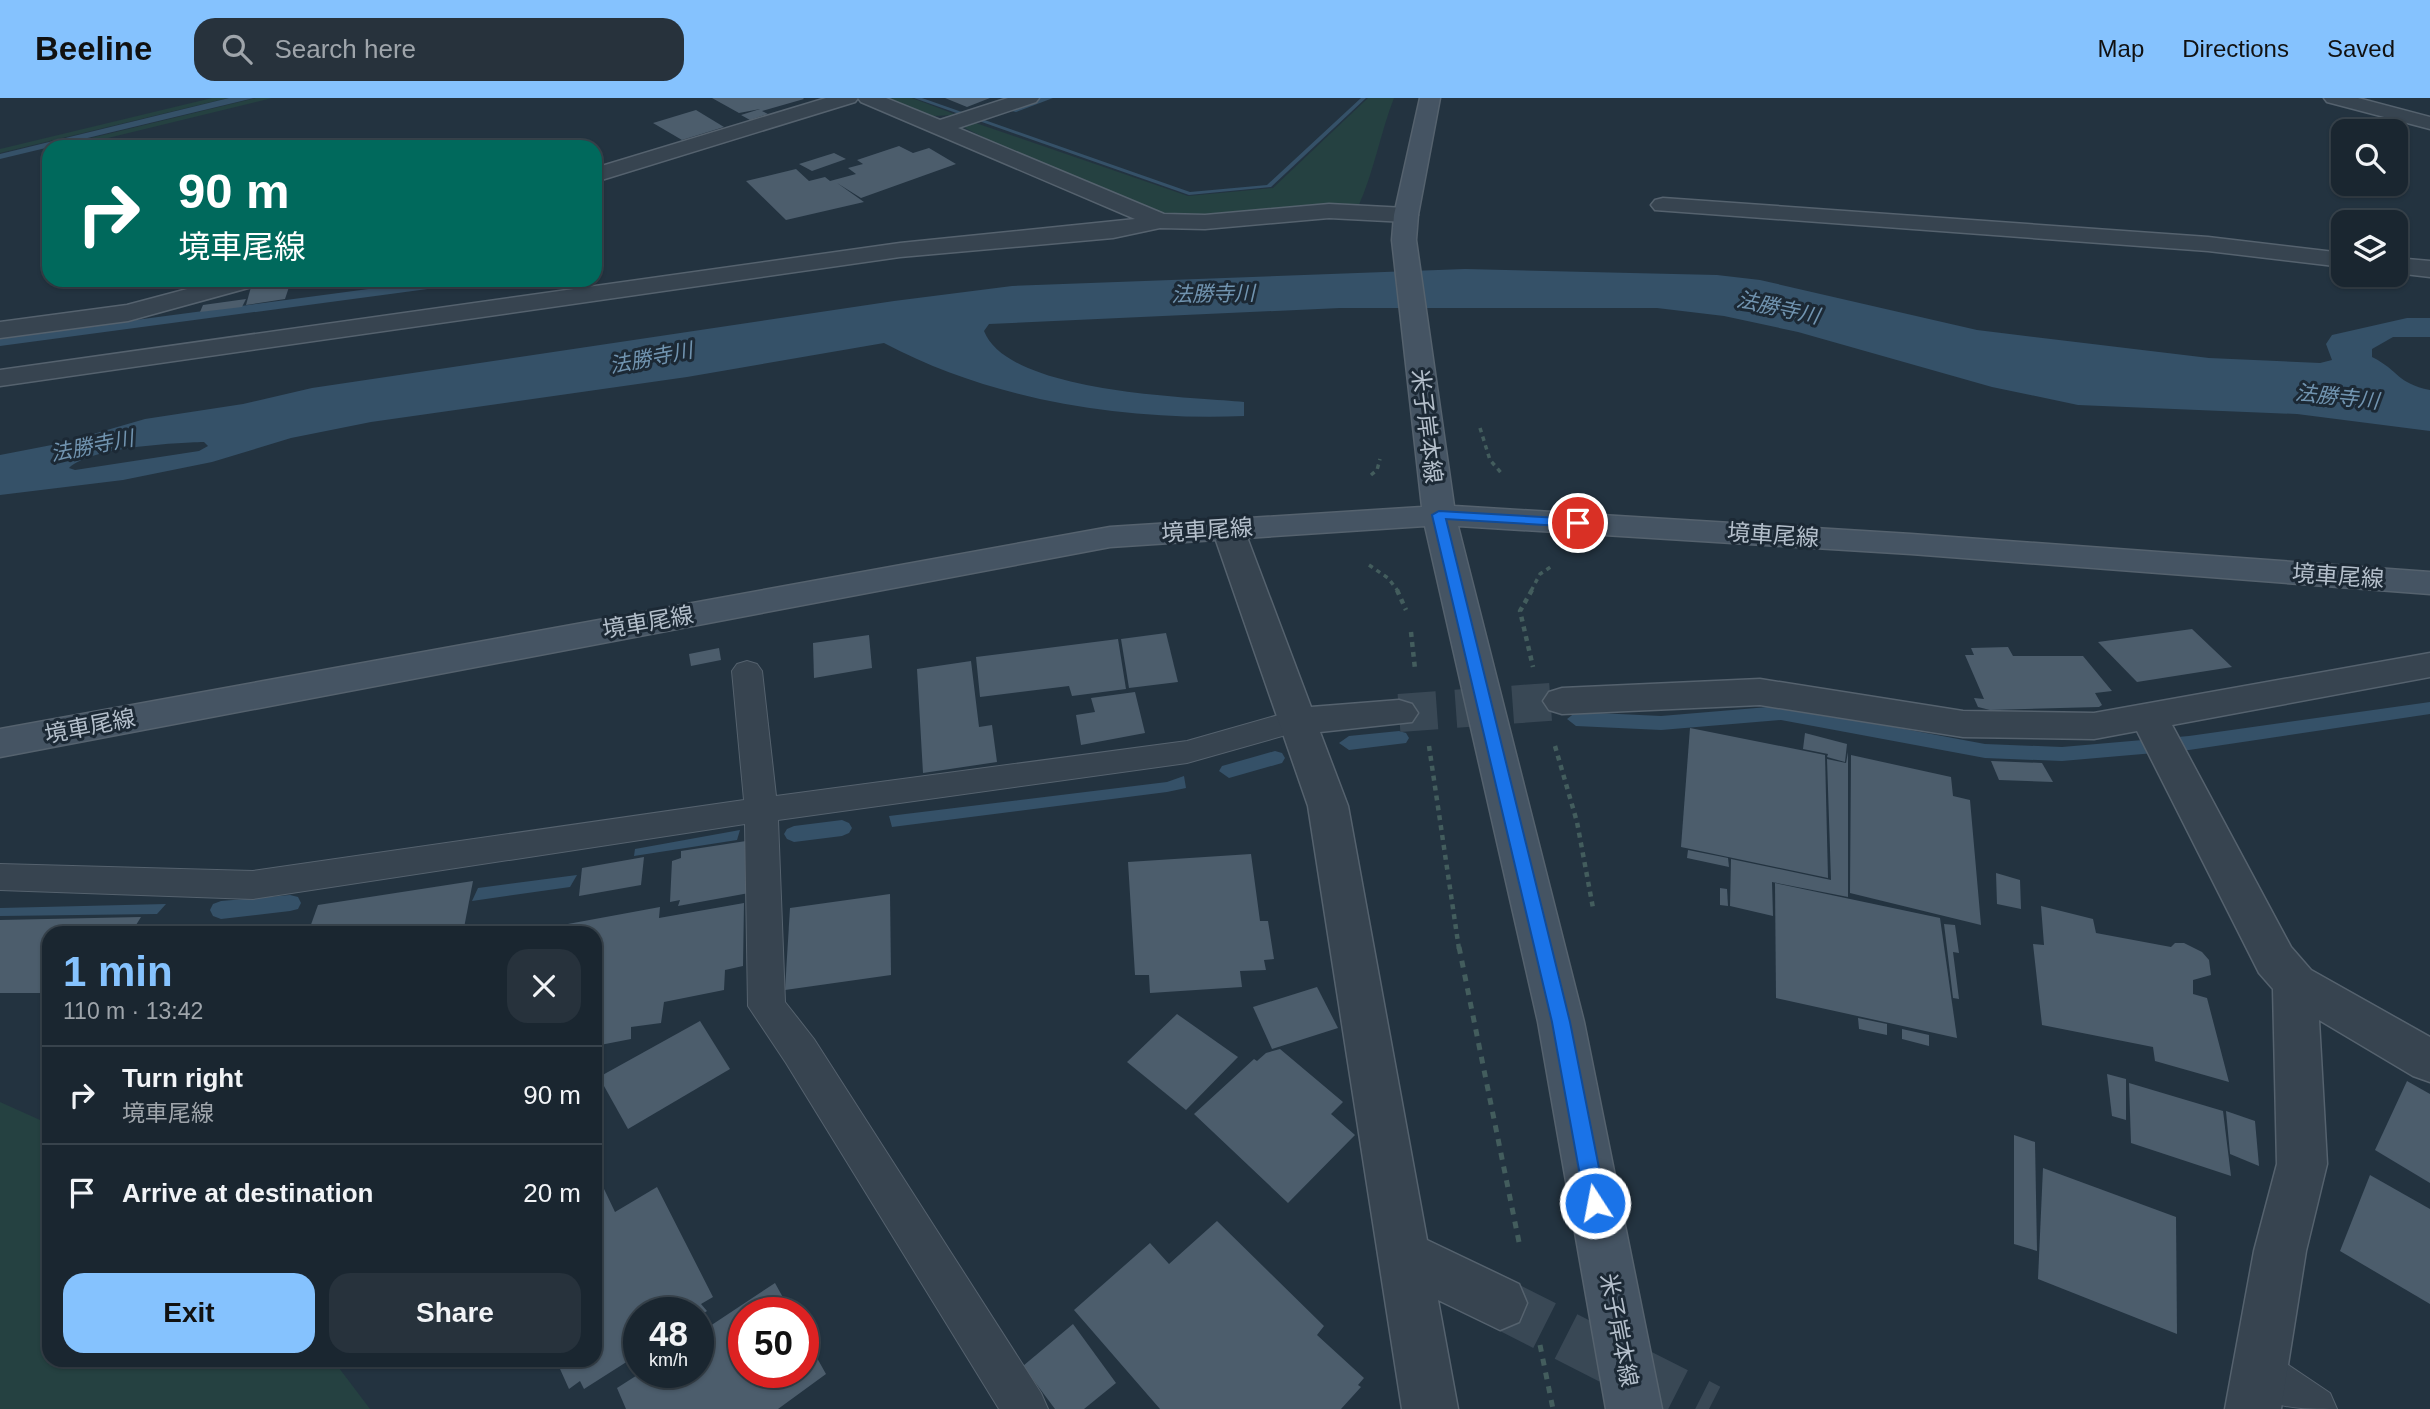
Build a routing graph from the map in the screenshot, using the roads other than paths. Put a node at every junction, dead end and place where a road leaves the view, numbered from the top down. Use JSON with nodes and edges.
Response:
{"nodes":[{"id":1,"x":848,"y":98,"type":"edge"},
{"id":2,"x":868,"y":98,"type":"edge"},
{"id":3,"x":1029,"y":98,"type":"edge"},
{"id":4,"x":1430,"y":98,"type":"edge"},
{"id":5,"x":2334,"y":98,"type":"edge"},
{"id":6,"x":959,"y":121,"type":"junction"},
{"id":7,"x":2430,"y":122,"type":"edge"},
{"id":8,"x":602,"y":173,"type":"edge"},
{"id":9,"x":1663,"y":205,"type":"dead end"},
{"id":10,"x":1160,"y":221,"type":"junction"},
{"id":11,"x":1405,"y":227,"type":"junction"},
{"id":12,"x":2331,"y":259,"type":"edge"},
{"id":13,"x":2408,"y":267,"type":"edge"},
{"id":14,"x":2430,"y":270,"type":"edge"},
{"id":15,"x":224,"y":287,"type":"edge"},
{"id":16,"x":0,"y":330,"type":"edge"},
{"id":17,"x":0,"y":378,"type":"edge"},
{"id":18,"x":1439,"y":515,"type":"junction"},
{"id":19,"x":1228,"y":529,"type":"junction"},
{"id":20,"x":2430,"y":583,"type":"edge"},
{"id":21,"x":2430,"y":665,"type":"edge"},
{"id":22,"x":747,"y":671,"type":"dead end"},
{"id":23,"x":1562,"y":701,"type":"tunnel mouth"},
{"id":24,"x":1296,"y":721,"type":"junction"},
{"id":25,"x":1413,"y":724,"type":"tunnel mouth"},
{"id":26,"x":2159,"y":734,"type":"junction"},
{"id":27,"x":0,"y":743,"type":"edge"},
{"id":28,"x":761,"y":810,"type":"junction"},
{"id":29,"x":0,"y":877,"type":"edge"},
{"id":30,"x":2295,"y":984,"type":"junction"},
{"id":31,"x":2430,"y":1060,"type":"edge"},
{"id":32,"x":1407,"y":1257,"type":"junction"},
{"id":33,"x":1511,"y":1281,"type":"tunnel mouth"},
{"id":34,"x":2256,"y":1390,"type":"edge"},
{"id":35,"x":1025,"y":1409,"type":"edge"},
{"id":36,"x":1430,"y":1409,"type":"edge"},
{"id":37,"x":1634,"y":1409,"type":"edge"},
{"id":38,"x":2314,"y":1409,"type":"edge"}],
"edges":[{"from":1,"to":8,"type":"street"},
{"from":2,"to":6,"type":"street"},
{"from":3,"to":6,"type":"street"},
{"from":4,"to":11,"type":"main road","name":"米子岸本線"},
{"from":5,"to":7,"type":"street"},
{"from":6,"to":10,"type":"street"},
{"from":9,"to":12,"type":"street"},
{"from":10,"to":11,"type":"street"},
{"from":10,"to":17,"type":"street"},
{"from":11,"to":18,"type":"main road","name":"米子岸本線"},
{"from":13,"to":14,"type":"street"},
{"from":15,"to":16,"type":"street"},
{"from":18,"to":19,"type":"main road","name":"境車尾線"},
{"from":18,"to":20,"type":"main road","name":"境車尾線"},
{"from":18,"to":37,"type":"main road","name":"米子岸本線"},
{"from":19,"to":24,"type":"street"},
{"from":19,"to":27,"type":"main road","name":"境車尾線"},
{"from":21,"to":26,"type":"street"},
{"from":22,"to":28,"type":"lane"},
{"from":23,"to":26,"type":"street"},
{"from":24,"to":25,"type":"street"},
{"from":24,"to":28,"type":"lane"},
{"from":24,"to":32,"type":"street"},
{"from":26,"to":30,"type":"street"},
{"from":28,"to":29,"type":"lane"},
{"from":28,"to":35,"type":"lane"},
{"from":30,"to":31,"type":"street"},
{"from":30,"to":34,"type":"street"},
{"from":32,"to":33,"type":"street"},
{"from":32,"to":36,"type":"street"},
{"from":34,"to":38,"type":"lane"}]}
